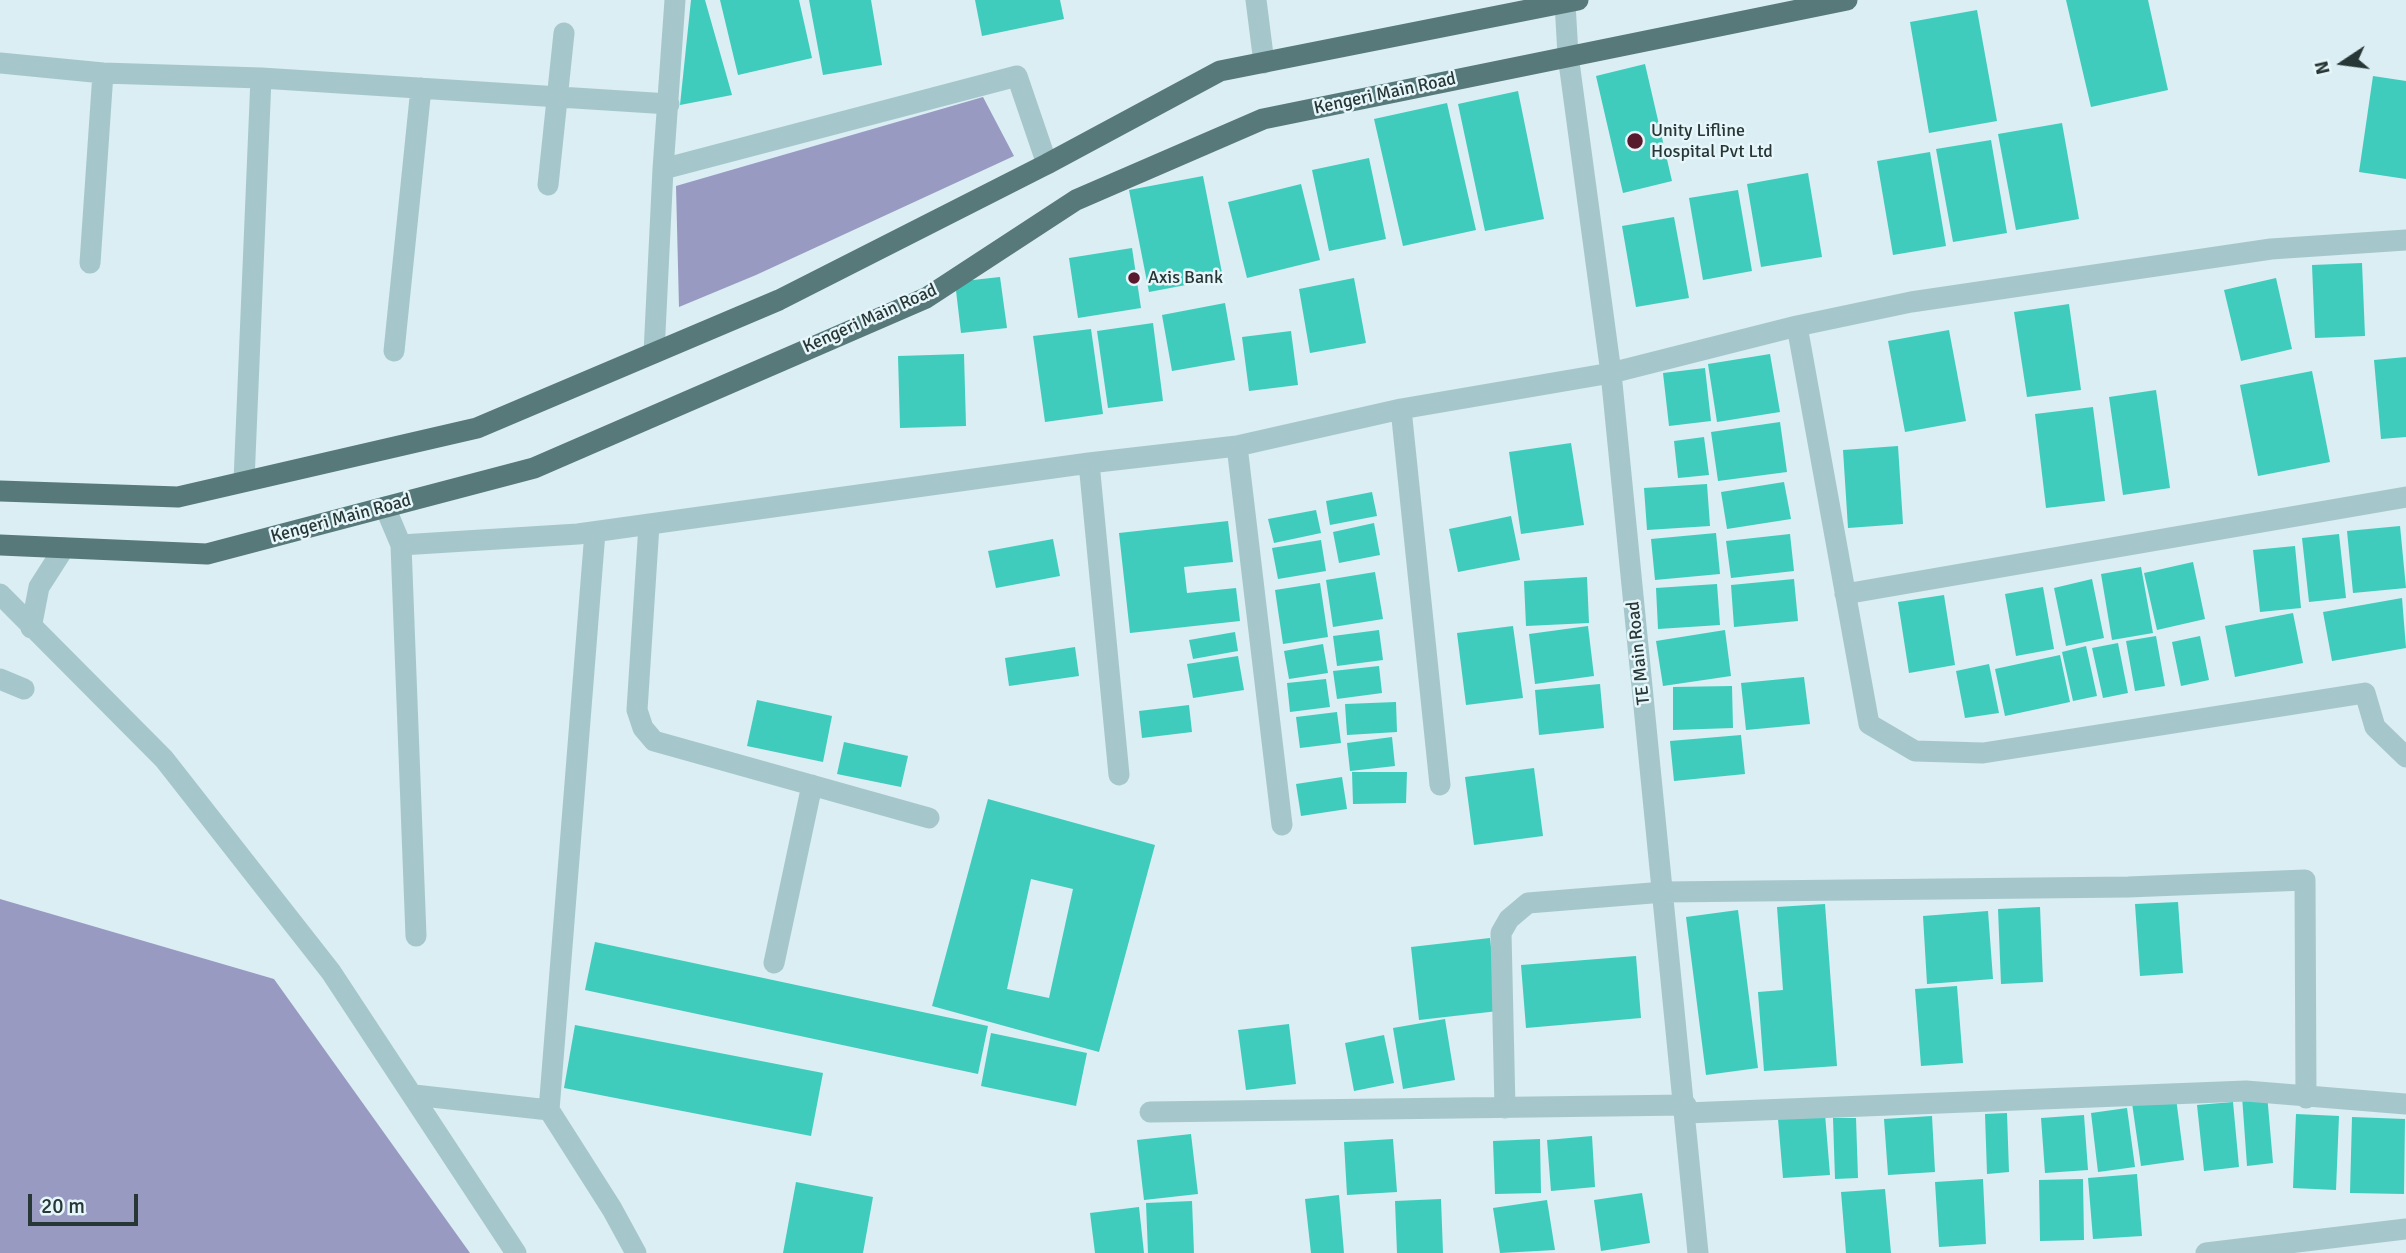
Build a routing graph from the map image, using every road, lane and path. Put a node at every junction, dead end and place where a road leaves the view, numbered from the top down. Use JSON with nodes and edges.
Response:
{"nodes":[{"id":1,"x":675,"y":0,"type":"edge"},
{"id":2,"x":1256,"y":0,"type":"edge"},
{"id":3,"x":1847,"y":0,"type":"edge"},
{"id":4,"x":1572,"y":1,"type":"edge"},
{"id":5,"x":565,"y":33,"type":"dead end"},
{"id":6,"x":1568,"y":55,"type":"junction"},
{"id":7,"x":0,"y":63,"type":"edge"},
{"id":8,"x":1264,"y":64,"type":"junction"},
{"id":9,"x":103,"y":73,"type":"junction"},
{"id":10,"x":261,"y":78,"type":"junction"},
{"id":11,"x":421,"y":88,"type":"junction"},
{"id":12,"x":557,"y":97,"type":"junction"},
{"id":13,"x":669,"y":104,"type":"junction"},
{"id":14,"x":1047,"y":164,"type":"junction"},
{"id":15,"x":663,"y":169,"type":"junction"},
{"id":16,"x":548,"y":185,"type":"dead end"},
{"id":17,"x":2406,"y":240,"type":"edge"},
{"id":18,"x":90,"y":263,"type":"dead end"},
{"id":19,"x":1797,"y":326,"type":"junction"},
{"id":20,"x":394,"y":351,"type":"dead end"},
{"id":21,"x":654,"y":353,"type":"junction"},
{"id":22,"x":1611,"y":373,"type":"junction"},
{"id":23,"x":1401,"y":409,"type":"junction"},
{"id":24,"x":1237,"y":446,"type":"junction"},
{"id":25,"x":1089,"y":463,"type":"junction"},
{"id":26,"x":244,"y":481,"type":"junction"},
{"id":27,"x":0,"y":491,"type":"edge"},
{"id":28,"x":2406,"y":497,"type":"edge"},
{"id":29,"x":385,"y":507,"type":"junction"},
{"id":30,"x":649,"y":525,"type":"junction"},
{"id":31,"x":595,"y":532,"type":"junction"},
{"id":32,"x":0,"y":545,"type":"edge"},
{"id":33,"x":401,"y":545,"type":"junction"},
{"id":34,"x":64,"y":548,"type":"junction"},
{"id":35,"x":0,"y":594,"type":"edge"},
{"id":36,"x":1845,"y":594,"type":"junction"},
{"id":37,"x":31,"y":628,"type":"junction"},
{"id":38,"x":0,"y":679,"type":"edge"},
{"id":39,"x":24,"y":689,"type":"dead end"},
{"id":40,"x":2406,"y":757,"type":"edge"},
{"id":41,"x":1119,"y":775,"type":"dead end"},
{"id":42,"x":812,"y":785,"type":"junction"},
{"id":43,"x":1440,"y":785,"type":"dead end"},
{"id":44,"x":929,"y":818,"type":"dead end"},
{"id":45,"x":1282,"y":825,"type":"dead end"},
{"id":46,"x":1664,"y":892,"type":"junction"},
{"id":47,"x":416,"y":936,"type":"dead end"},
{"id":48,"x":774,"y":962,"type":"dead end"},
{"id":49,"x":414,"y":1095,"type":"junction"},
{"id":50,"x":2306,"y":1098,"type":"junction"},
{"id":51,"x":2406,"y":1104,"type":"edge"},
{"id":52,"x":1505,"y":1108,"type":"junction"},
{"id":53,"x":1686,"y":1109,"type":"junction"},
{"id":54,"x":549,"y":1110,"type":"junction"},
{"id":55,"x":1150,"y":1112,"type":"dead end"},
{"id":56,"x":2406,"y":1229,"type":"edge"},
{"id":57,"x":2257,"y":1249,"type":"edge"},
{"id":58,"x":516,"y":1253,"type":"edge"},
{"id":59,"x":636,"y":1253,"type":"edge"},
{"id":60,"x":1698,"y":1253,"type":"edge"},
{"id":61,"x":2206,"y":1253,"type":"edge"}],
"edges":[{"from":1,"to":13,"type":"street"},
{"from":2,"to":8,"type":"street"},
{"from":3,"to":6,"type":"main road","name":"Kengeri Main Road"},
{"from":4,"to":6,"type":"street","name":"TE Main Road"},
{"from":4,"to":8,"type":"main road"},
{"from":5,"to":12,"type":"street"},
{"from":6,"to":22,"type":"street","name":"TE Main Road"},
{"from":6,"to":29,"type":"main road","name":"Kengeri Main Road"},
{"from":7,"to":9,"type":"street"},
{"from":8,"to":14,"type":"main road"},
{"from":9,"to":10,"type":"street"},
{"from":9,"to":18,"type":"street"},
{"from":10,"to":11,"type":"street"},
{"from":10,"to":26,"type":"street"},
{"from":11,"to":12,"type":"street"},
{"from":11,"to":20,"type":"street"},
{"from":12,"to":13,"type":"street"},
{"from":12,"to":16,"type":"street"},
{"from":13,"to":15,"type":"street"},
{"from":14,"to":15,"type":"street"},
{"from":14,"to":21,"type":"main road"},
{"from":15,"to":21,"type":"street"},
{"from":17,"to":19,"type":"street"},
{"from":19,"to":22,"type":"street"},
{"from":19,"to":36,"type":"street"},
{"from":21,"to":26,"type":"main road"},
{"from":22,"to":23,"type":"street"},
{"from":22,"to":46,"type":"street","name":"TE Main Road"},
{"from":23,"to":24,"type":"street"},
{"from":23,"to":43,"type":"street"},
{"from":24,"to":25,"type":"street"},
{"from":24,"to":45,"type":"street"},
{"from":25,"to":30,"type":"street"},
{"from":25,"to":41,"type":"street"},
{"from":26,"to":27,"type":"main road"},
{"from":28,"to":36,"type":"street"},
{"from":29,"to":33,"type":"street"},
{"from":29,"to":34,"type":"main road","name":"Kengeri Main Road"},
{"from":30,"to":31,"type":"street"},
{"from":30,"to":42,"type":"street"},
{"from":31,"to":33,"type":"street"},
{"from":31,"to":54,"type":"street"},
{"from":32,"to":34,"type":"main road","name":"Kengeri Main Road"},
{"from":33,"to":47,"type":"street"},
{"from":34,"to":37,"type":"street"},
{"from":35,"to":37,"type":"street"},
{"from":36,"to":40,"type":"street"},
{"from":37,"to":49,"type":"street"},
{"from":38,"to":39,"type":"street"},
{"from":42,"to":44,"type":"street"},
{"from":42,"to":48,"type":"street"},
{"from":46,"to":50,"type":"street"},
{"from":46,"to":52,"type":"street"},
{"from":46,"to":53,"type":"street","name":"TE Main Road"},
{"from":49,"to":54,"type":"street"},
{"from":49,"to":58,"type":"street"},
{"from":50,"to":51,"type":"street"},
{"from":50,"to":53,"type":"street"},
{"from":52,"to":53,"type":"street"},
{"from":52,"to":55,"type":"street"},
{"from":53,"to":60,"type":"street","name":"TE Main Road"},
{"from":54,"to":59,"type":"street"},
{"from":56,"to":57,"type":"street"},
{"from":57,"to":61,"type":"street"}]}
